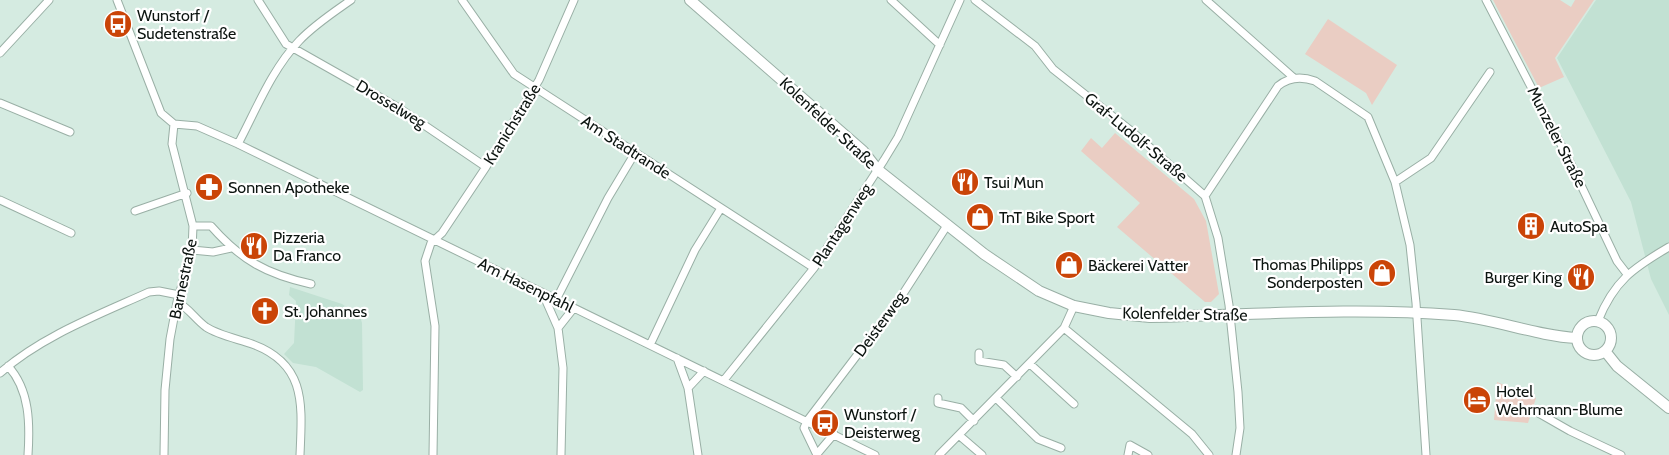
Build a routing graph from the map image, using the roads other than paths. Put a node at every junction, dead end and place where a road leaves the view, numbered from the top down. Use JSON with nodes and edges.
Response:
{"nodes":[{"id":1,"x":49,"y":0,"type":"edge"},
{"id":2,"x":117,"y":0,"type":"edge"},
{"id":3,"x":258,"y":0,"type":"edge"},
{"id":4,"x":351,"y":0,"type":"edge"},
{"id":5,"x":462,"y":0,"type":"edge"},
{"id":6,"x":574,"y":0,"type":"edge"},
{"id":7,"x":690,"y":0,"type":"edge"},
{"id":8,"x":891,"y":0,"type":"edge"},
{"id":9,"x":960,"y":0,"type":"edge"},
{"id":10,"x":975,"y":0,"type":"edge"},
{"id":11,"x":1206,"y":0,"type":"edge"},
{"id":12,"x":1486,"y":0,"type":"edge"},
{"id":13,"x":940,"y":45,"type":"junction"},
{"id":14,"x":293,"y":48,"type":"junction"},
{"id":15,"x":0,"y":53,"type":"edge"},
{"id":16,"x":1490,"y":72,"type":"dead end"},
{"id":17,"x":1294,"y":78,"type":"junction"},
{"id":18,"x":535,"y":88,"type":"junction"},
{"id":19,"x":0,"y":103,"type":"edge"},
{"id":20,"x":174,"y":124,"type":"junction"},
{"id":21,"x":70,"y":132,"type":"dead end"},
{"id":22,"x":238,"y":144,"type":"junction"},
{"id":23,"x":635,"y":153,"type":"junction"},
{"id":24,"x":486,"y":167,"type":"junction"},
{"id":25,"x":878,"y":170,"type":"junction"},
{"id":26,"x":1395,"y":182,"type":"junction"},
{"id":27,"x":186,"y":193,"type":"junction"},
{"id":28,"x":1205,"y":196,"type":"junction"},
{"id":29,"x":0,"y":200,"type":"edge"},
{"id":30,"x":721,"y":208,"type":"junction"},
{"id":31,"x":135,"y":211,"type":"dead end"},
{"id":32,"x":948,"y":224,"type":"junction"},
{"id":33,"x":193,"y":226,"type":"junction"},
{"id":34,"x":71,"y":233,"type":"dead end"},
{"id":35,"x":435,"y":240,"type":"junction"},
{"id":36,"x":1669,"y":247,"type":"edge"},
{"id":37,"x":231,"y":248,"type":"junction"},
{"id":38,"x":192,"y":250,"type":"junction"},
{"id":39,"x":814,"y":268,"type":"junction"},
{"id":40,"x":1627,"y":274,"type":"junction"},
{"id":41,"x":311,"y":284,"type":"dead end"},
{"id":42,"x":543,"y":294,"type":"junction"},
{"id":43,"x":178,"y":299,"type":"junction"},
{"id":44,"x":556,"y":300,"type":"junction"},
{"id":45,"x":1074,"y":306,"type":"junction"},
{"id":46,"x":573,"y":308,"type":"junction"},
{"id":47,"x":1417,"y":312,"type":"junction"},
{"id":48,"x":1230,"y":315,"type":"junction"},
{"id":49,"x":1598,"y":321,"type":"junction"},
{"id":50,"x":558,"y":328,"type":"junction"},
{"id":51,"x":1064,"y":328,"type":"junction"},
{"id":52,"x":1577,"y":338,"type":"junction"},
{"id":53,"x":650,"y":345,"type":"junction"},
{"id":54,"x":1605,"y":351,"type":"junction"},
{"id":55,"x":979,"y":353,"type":"dead end"},
{"id":56,"x":677,"y":358,"type":"junction"},
{"id":57,"x":1030,"y":364,"type":"junction"},
{"id":58,"x":8,"y":366,"type":"junction"},
{"id":59,"x":704,"y":371,"type":"junction"},
{"id":60,"x":0,"y":373,"type":"edge"},
{"id":61,"x":1016,"y":377,"type":"junction"},
{"id":62,"x":724,"y":380,"type":"junction"},
{"id":63,"x":688,"y":388,"type":"junction"},
{"id":64,"x":938,"y":398,"type":"dead end"},
{"id":65,"x":996,"y":398,"type":"junction"},
{"id":66,"x":1074,"y":404,"type":"dead end"},
{"id":67,"x":1669,"y":408,"type":"edge"},
{"id":68,"x":1535,"y":411,"type":"dead end"},
{"id":69,"x":807,"y":421,"type":"junction"},
{"id":70,"x":974,"y":421,"type":"junction"},
{"id":71,"x":834,"y":434,"type":"junction"},
{"id":72,"x":960,"y":436,"type":"junction"},
{"id":73,"x":1061,"y":448,"type":"dead end"},
{"id":74,"x":28,"y":455,"type":"edge"},
{"id":75,"x":164,"y":455,"type":"edge"},
{"id":76,"x":300,"y":455,"type":"edge"},
{"id":77,"x":433,"y":455,"type":"edge"},
{"id":78,"x":562,"y":455,"type":"edge"},
{"id":79,"x":698,"y":455,"type":"edge"},
{"id":80,"x":817,"y":455,"type":"edge"},
{"id":81,"x":875,"y":455,"type":"edge"},
{"id":82,"x":938,"y":455,"type":"edge"},
{"id":83,"x":982,"y":455,"type":"edge"},
{"id":84,"x":1128,"y":455,"type":"edge"},
{"id":85,"x":1148,"y":455,"type":"edge"},
{"id":86,"x":1209,"y":455,"type":"edge"},
{"id":87,"x":1236,"y":455,"type":"edge"},
{"id":88,"x":1426,"y":455,"type":"edge"},
{"id":89,"x":1621,"y":455,"type":"edge"}],
"edges":[{"from":1,"to":15,"type":"street"},
{"from":2,"to":20,"type":"street"},
{"from":3,"to":14,"type":"street"},
{"from":4,"to":14,"type":"street"},
{"from":5,"to":18,"type":"street","name":"Am Stadtrande"},
{"from":6,"to":18,"type":"street","name":"Kranichstraße"},
{"from":7,"to":25,"type":"main road","name":"Kolenfelder Straße"},
{"from":8,"to":13,"type":"street"},
{"from":9,"to":13,"type":"street","name":"Plantagenweg"},
{"from":10,"to":28,"type":"street","name":"Graf-Ludolf-Straße"},
{"from":11,"to":17,"type":"street"},
{"from":12,"to":40,"type":"street","name":"Munzeler Straße"},
{"from":13,"to":25,"type":"street","name":"Plantagenweg"},
{"from":14,"to":22,"type":"street"},
{"from":14,"to":24,"type":"street","name":"Drosselweg"},
{"from":16,"to":26,"type":"street"},
{"from":17,"to":26,"type":"street"},
{"from":17,"to":28,"type":"street"},
{"from":18,"to":23,"type":"street","name":"Am Stadtrande"},
{"from":18,"to":24,"type":"street","name":"Kranichstraße"},
{"from":19,"to":21,"type":"street"},
{"from":20,"to":22,"type":"street","name":"Am Hasenpfahl"},
{"from":20,"to":27,"type":"street","name":"Barnestraße"},
{"from":22,"to":35,"type":"street","name":"Am Hasenpfahl"},
{"from":23,"to":30,"type":"street","name":"Am Stadtrande"},
{"from":23,"to":44,"type":"street"},
{"from":24,"to":35,"type":"street","name":"Kranichstraße"},
{"from":25,"to":32,"type":"main road","name":"Kolenfelder Straße"},
{"from":25,"to":39,"type":"street","name":"Plantagenweg"},
{"from":26,"to":47,"type":"street"},
{"from":27,"to":31,"type":"street"},
{"from":27,"to":33,"type":"street","name":"Barnestraße"},
{"from":28,"to":48,"type":"street"},
{"from":29,"to":34,"type":"street"},
{"from":30,"to":39,"type":"street","name":"Am Stadtrande"},
{"from":30,"to":53,"type":"street"},
{"from":32,"to":45,"type":"main road","name":"Kolenfelder Straße"},
{"from":32,"to":69,"type":"street","name":"Deisterweg"},
{"from":33,"to":37,"type":"street"},
{"from":33,"to":38,"type":"street","name":"Barnestraße"},
{"from":35,"to":42,"type":"street","name":"Am Hasenpfahl"},
{"from":35,"to":77,"type":"street","name":"Kranichstraße"},
{"from":36,"to":40,"type":"street"},
{"from":37,"to":38,"type":"street"},
{"from":37,"to":41,"type":"street"},
{"from":38,"to":43,"type":"street","name":"Barnestraße"},
{"from":39,"to":62,"type":"street","name":"Plantagenweg"},
{"from":40,"to":49,"type":"street"},
{"from":42,"to":44,"type":"street","name":"Am Hasenpfahl"},
{"from":42,"to":50,"type":"street"},
{"from":43,"to":58,"type":"street"},
{"from":43,"to":75,"type":"street","name":"Barnestraße"},
{"from":43,"to":76,"type":"street"},
{"from":44,"to":46,"type":"street","name":"Am Hasenpfahl"},
{"from":45,"to":48,"type":"main road","name":"Kolenfelder Straße"},
{"from":45,"to":51,"type":"street"},
{"from":46,"to":50,"type":"street"},
{"from":46,"to":53,"type":"street","name":"Am Hasenpfahl"},
{"from":47,"to":48,"type":"main road","name":"Kolenfelder Straße"},
{"from":47,"to":52,"type":"main road","name":"Kolenfelder Straße"},
{"from":47,"to":88,"type":"street"},
{"from":48,"to":87,"type":"street"},
{"from":49,"to":52,"type":"main road"},
{"from":49,"to":54,"type":"main road"},
{"from":50,"to":78,"type":"street"},
{"from":51,"to":57,"type":"street"},
{"from":51,"to":86,"type":"street"},
{"from":52,"to":54,"type":"main road"},
{"from":53,"to":56,"type":"street","name":"Am Hasenpfahl"},
{"from":54,"to":67,"type":"main road"},
{"from":55,"to":61,"type":"street"},
{"from":56,"to":59,"type":"street","name":"Am Hasenpfahl"},
{"from":56,"to":63,"type":"street"},
{"from":57,"to":61,"type":"street"},
{"from":57,"to":66,"type":"street"},
{"from":58,"to":60,"type":"street"},
{"from":58,"to":74,"type":"street"},
{"from":59,"to":62,"type":"street","name":"Am Hasenpfahl"},
{"from":59,"to":63,"type":"street"},
{"from":61,"to":65,"type":"street"},
{"from":62,"to":69,"type":"street","name":"Am Hasenpfahl"},
{"from":63,"to":79,"type":"street"},
{"from":64,"to":70,"type":"street"},
{"from":65,"to":70,"type":"street"},
{"from":65,"to":73,"type":"street"},
{"from":68,"to":89,"type":"street"},
{"from":69,"to":71,"type":"street","name":"Am Hasenpfahl"},
{"from":69,"to":80,"type":"street"},
{"from":70,"to":72,"type":"street"},
{"from":71,"to":80,"type":"street"},
{"from":71,"to":81,"type":"street","name":"Am Hasenpfahl"},
{"from":72,"to":82,"type":"street"},
{"from":72,"to":83,"type":"street"},
{"from":84,"to":85,"type":"street"}]}
